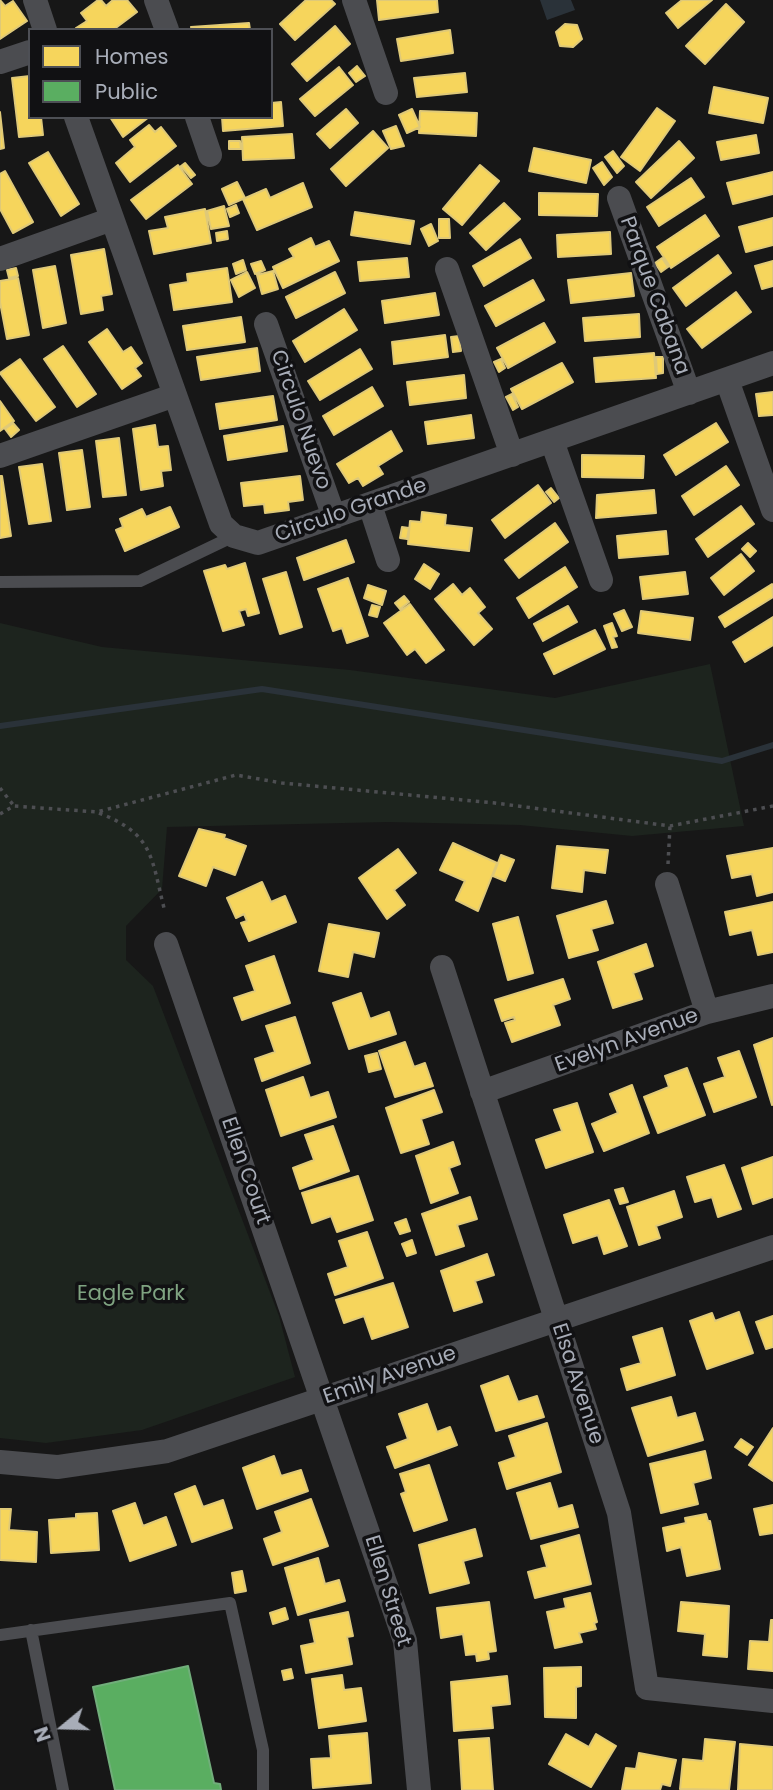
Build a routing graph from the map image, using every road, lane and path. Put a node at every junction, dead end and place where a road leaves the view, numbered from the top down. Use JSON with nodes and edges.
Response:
{"nodes":[{"id":1,"x":36,"y":0,"type":"edge"},
{"id":2,"x":156,"y":0,"type":"edge"},
{"id":3,"x":354,"y":0,"type":"edge"},
{"id":4,"x":44,"y":28,"type":"edge"},
{"id":5,"x":166,"y":28,"type":"edge"},
{"id":6,"x":28,"y":53,"type":"edge"},
{"id":7,"x":0,"y":62,"type":"edge"},
{"id":8,"x":386,"y":93,"type":"dead end"},
{"id":9,"x":77,"y":119,"type":"edge"},
{"id":10,"x":198,"y":119,"type":"edge"},
{"id":11,"x":210,"y":155,"type":"dead end"},
{"id":12,"x":620,"y":198,"type":"dead end"},
{"id":13,"x":112,"y":219,"type":"junction"},
{"id":14,"x":0,"y":259,"type":"edge"},
{"id":15,"x":447,"y":269,"type":"dead end"},
{"id":16,"x":266,"y":324,"type":"dead end"},
{"id":17,"x":773,"y":363,"type":"edge"},
{"id":18,"x":727,"y":380,"type":"junction"},
{"id":19,"x":689,"y":393,"type":"junction"},
{"id":20,"x":175,"y":395,"type":"junction"},
{"id":21,"x":552,"y":440,"type":"junction"},
{"id":22,"x":512,"y":455,"type":"junction"},
{"id":23,"x":0,"y":456,"type":"edge"},
{"id":24,"x":370,"y":505,"type":"junction"},
{"id":25,"x":773,"y":510,"type":"edge"},
{"id":26,"x":334,"y":517,"type":"junction"},
{"id":27,"x":234,"y":536,"type":"junction"},
{"id":28,"x":388,"y":560,"type":"dead end"},
{"id":29,"x":601,"y":580,"type":"dead end"},
{"id":30,"x":0,"y":582,"type":"edge"},
{"id":31,"x":0,"y":788,"type":"edge"},
{"id":32,"x":15,"y":806,"type":"junction"},
{"id":33,"x":773,"y":806,"type":"edge"},
{"id":34,"x":97,"y":812,"type":"junction"},
{"id":35,"x":0,"y":814,"type":"edge"},
{"id":36,"x":670,"y":826,"type":"junction"},
{"id":37,"x":667,"y":884,"type":"joint"},
{"id":38,"x":164,"y":908,"type":"dead end"},
{"id":39,"x":166,"y":944,"type":"dead end"},
{"id":40,"x":442,"y":967,"type":"dead end"},
{"id":41,"x":773,"y":996,"type":"edge"},
{"id":42,"x":707,"y":1012,"type":"junction"},
{"id":43,"x":482,"y":1092,"type":"junction"},
{"id":44,"x":773,"y":1247,"type":"edge"},
{"id":45,"x":557,"y":1321,"type":"junction"},
{"id":46,"x":324,"y":1399,"type":"junction"},
{"id":47,"x":0,"y":1462,"type":"edge"},
{"id":48,"x":31,"y":1630,"type":"junction"},
{"id":49,"x":0,"y":1635,"type":"edge"},
{"id":50,"x":773,"y":1701,"type":"edge"},
{"id":51,"x":63,"y":1790,"type":"edge"},
{"id":52,"x":263,"y":1790,"type":"edge"},
{"id":53,"x":419,"y":1790,"type":"edge"}],
"edges":[{"from":1,"to":4,"type":"street"},
{"from":2,"to":5,"type":"street"},
{"from":3,"to":8,"type":"street"},
{"from":6,"to":7,"type":"street"},
{"from":9,"to":13,"type":"street"},
{"from":10,"to":11,"type":"street"},
{"from":12,"to":19,"type":"street","name":"Parque Cabana"},
{"from":13,"to":14,"type":"street"},
{"from":13,"to":20,"type":"street"},
{"from":15,"to":22,"type":"street"},
{"from":16,"to":26,"type":"street","name":"Circulo Nuevo"},
{"from":17,"to":18,"type":"street","name":"Circulo Grande"},
{"from":18,"to":19,"type":"street","name":"Circulo Grande"},
{"from":18,"to":25,"type":"street"},
{"from":19,"to":21,"type":"street","name":"Circulo Grande"},
{"from":20,"to":23,"type":"street"},
{"from":20,"to":27,"type":"street"},
{"from":21,"to":22,"type":"street","name":"Circulo Grande"},
{"from":21,"to":29,"type":"street"},
{"from":22,"to":24,"type":"street","name":"Circulo Grande"},
{"from":24,"to":26,"type":"street","name":"Circulo Grande"},
{"from":24,"to":28,"type":"street"},
{"from":26,"to":27,"type":"street","name":"Circulo Grande"},
{"from":27,"to":30,"type":"lane"},
{"from":31,"to":32,"type":"path"},
{"from":32,"to":34,"type":"path"},
{"from":32,"to":35,"type":"path"},
{"from":33,"to":36,"type":"path"},
{"from":34,"to":36,"type":"path"},
{"from":34,"to":38,"type":"path"},
{"from":36,"to":37,"type":"path"},
{"from":37,"to":42,"type":"street"},
{"from":39,"to":46,"type":"street","name":"Ellen Court"},
{"from":40,"to":43,"type":"street","name":"Elsa Avenue"},
{"from":41,"to":42,"type":"street","name":"Evelyn Avenue"},
{"from":42,"to":43,"type":"street","name":"Evelyn Avenue"},
{"from":43,"to":45,"type":"street","name":"Elsa Avenue"},
{"from":44,"to":45,"type":"street","name":"Emily Avenue"},
{"from":45,"to":46,"type":"street","name":"Emily Avenue"},
{"from":45,"to":50,"type":"street","name":"Elsa Avenue"},
{"from":46,"to":47,"type":"street","name":"Emily Avenue"},
{"from":46,"to":53,"type":"street","name":"Ellen Street"},
{"from":48,"to":49,"type":"lane"},
{"from":48,"to":51,"type":"lane"},
{"from":48,"to":52,"type":"lane"}]}
